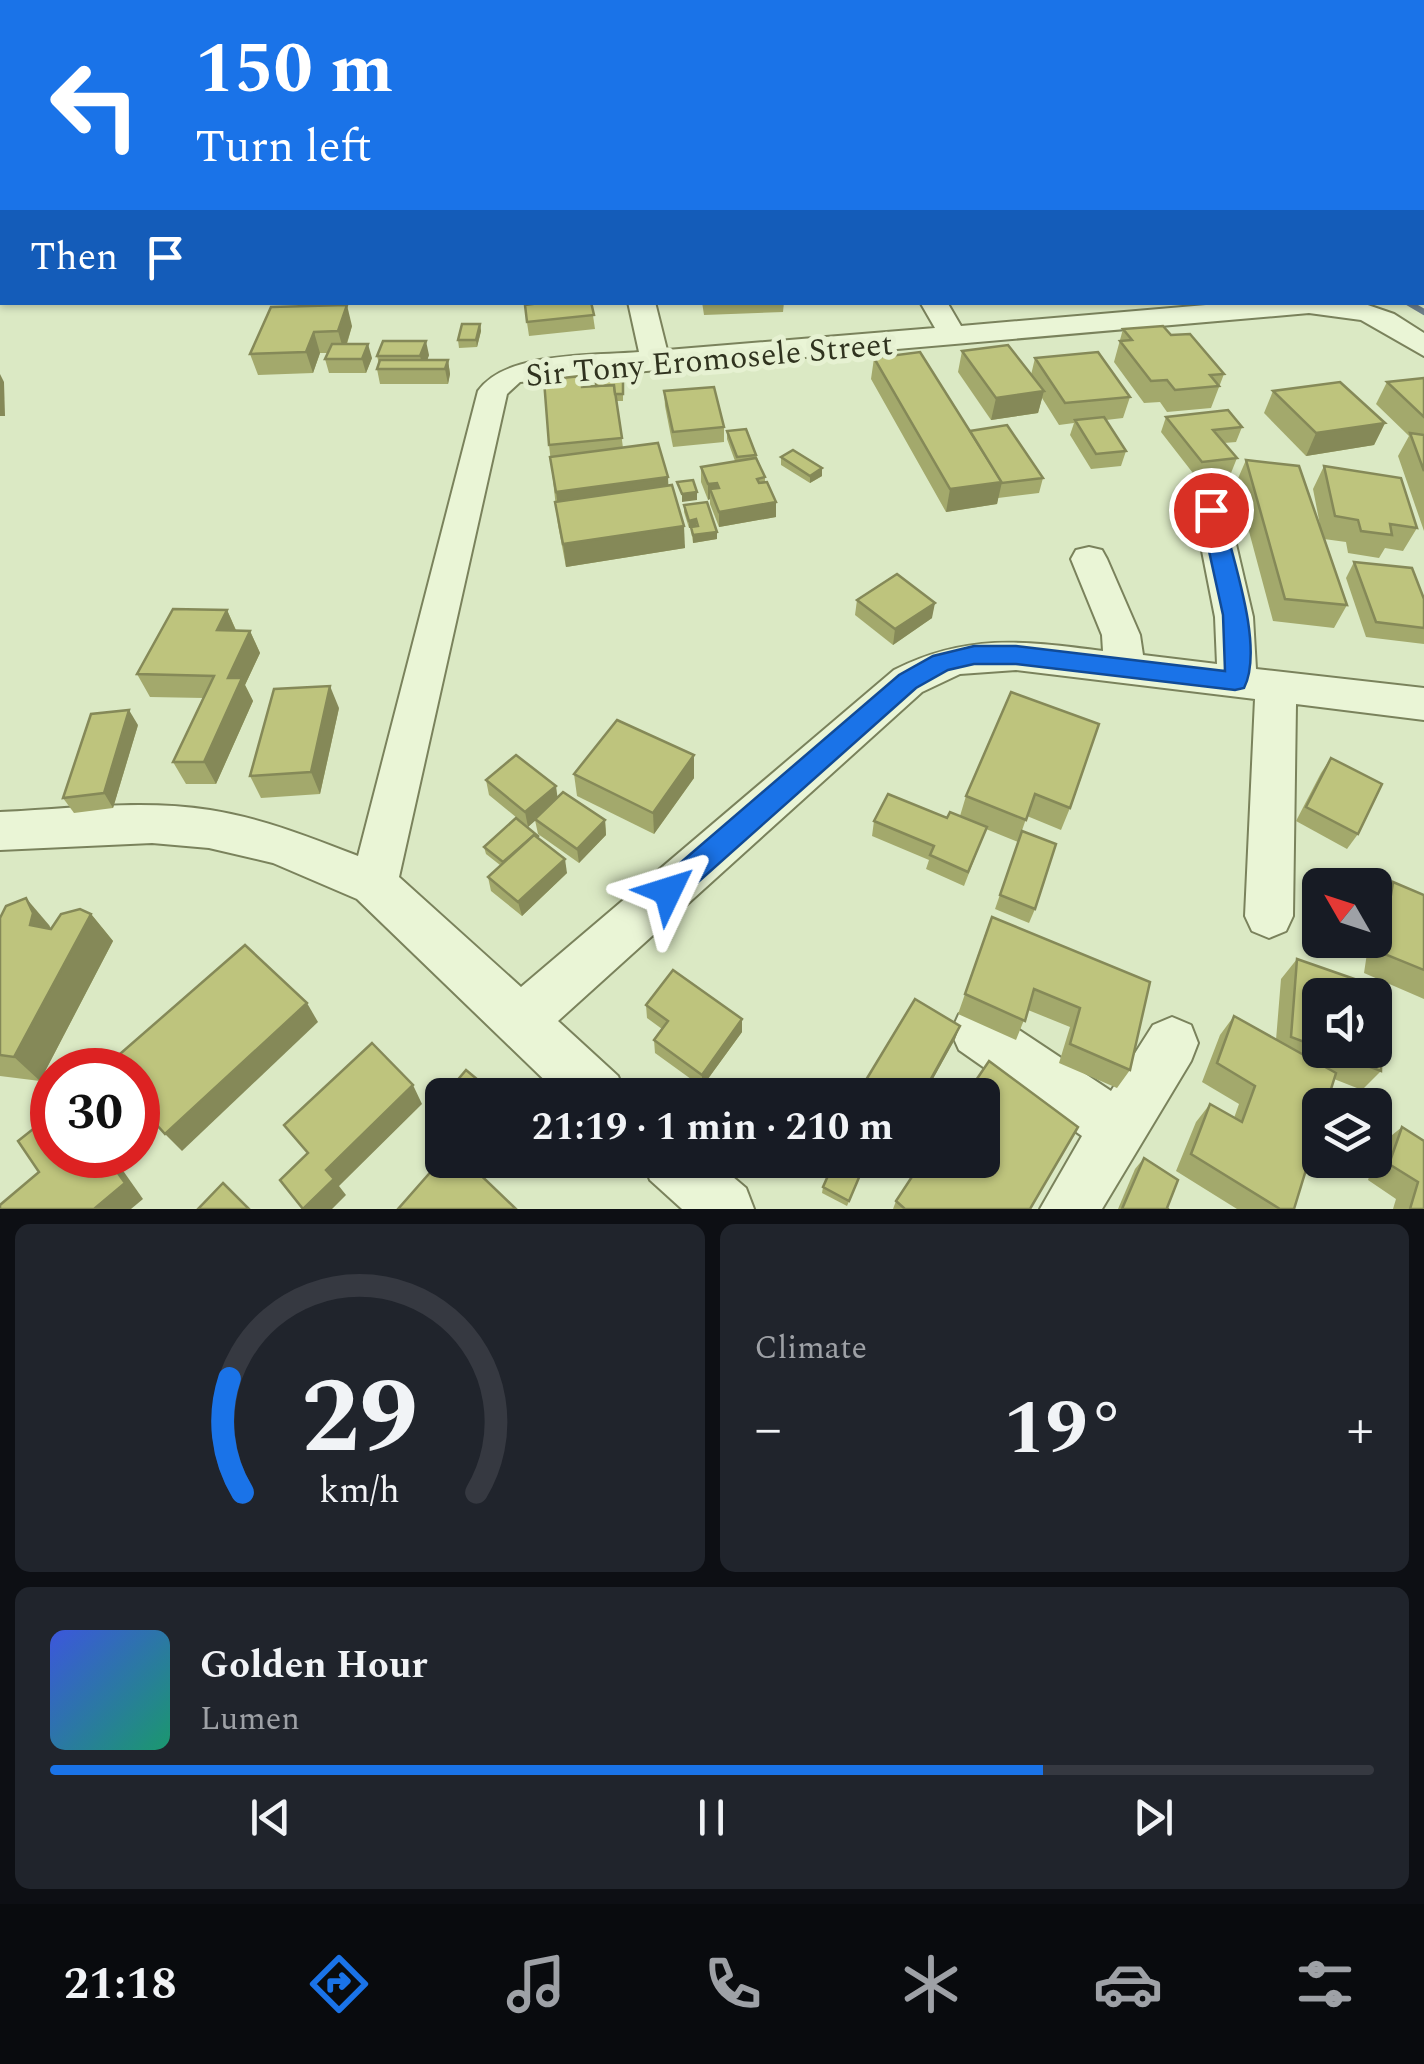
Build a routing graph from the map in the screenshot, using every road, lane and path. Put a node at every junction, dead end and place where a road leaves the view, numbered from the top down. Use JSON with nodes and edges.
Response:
{"nodes":[{"id":1,"x":642,"y":305,"type":"edge"},
{"id":2,"x":935,"y":305,"type":"edge"},
{"id":3,"x":1281,"y":305,"type":"edge"},
{"id":4,"x":1341,"y":305,"type":"edge"},
{"id":5,"x":1230,"y":307,"type":"edge"},
{"id":6,"x":1107,"y":313,"type":"edge"},
{"id":7,"x":954,"y":338,"type":"junction"},
{"id":8,"x":1424,"y":347,"type":"edge"},
{"id":9,"x":656,"y":361,"type":"junction"},
{"id":10,"x":1211,"y":510,"type":"dead end"},
{"id":11,"x":1089,"y":559,"type":"dead end"},
{"id":12,"x":1125,"y":669,"type":"junction"},
{"id":13,"x":1256,"y":684,"type":"junction"},
{"id":14,"x":1424,"y":704,"type":"edge"},
{"id":15,"x":0,"y":831,"type":"edge"},
{"id":16,"x":374,"y":884,"type":"junction"},
{"id":17,"x":1269,"y":916,"type":"dead end"},
{"id":18,"x":519,"y":1022,"type":"junction"},
{"id":19,"x":978,"y":1032,"type":"dead end"},
{"id":20,"x":1172,"y":1043,"type":"dead end"},
{"id":21,"x":580,"y":1078,"type":"edge"},
{"id":22,"x":1119,"y":1129,"type":"junction"},
{"id":23,"x":690,"y":1178,"type":"edge"},
{"id":24,"x":724,"y":1209,"type":"edge"},
{"id":25,"x":1069,"y":1209,"type":"edge"}],
"edges":[{"from":1,"to":9,"type":"street"},
{"from":2,"to":7,"type":"street"},
{"from":3,"to":5,"type":"street","name":"Sir Tony Eromosele Street"},
{"from":4,"to":8,"type":"street","name":"Sir Tony Eromosele Street"},
{"from":5,"to":6,"type":"street","name":"Sir Tony Eromosele Street"},
{"from":6,"to":7,"type":"street","name":"Sir Tony Eromosele Street"},
{"from":7,"to":9,"type":"street","name":"Sir Tony Eromosele Street"},
{"from":9,"to":16,"type":"street","name":"Sir Tony Eromosele Street"},
{"from":10,"to":13,"type":"street"},
{"from":11,"to":12,"type":"street"},
{"from":12,"to":13,"type":"street"},
{"from":12,"to":18,"type":"street"},
{"from":13,"to":14,"type":"street"},
{"from":13,"to":17,"type":"street"},
{"from":15,"to":16,"type":"street"},
{"from":16,"to":18,"type":"street"},
{"from":18,"to":21,"type":"street"},
{"from":19,"to":22,"type":"street"},
{"from":20,"to":22,"type":"street"},
{"from":22,"to":25,"type":"street"},
{"from":23,"to":24,"type":"street"}]}
